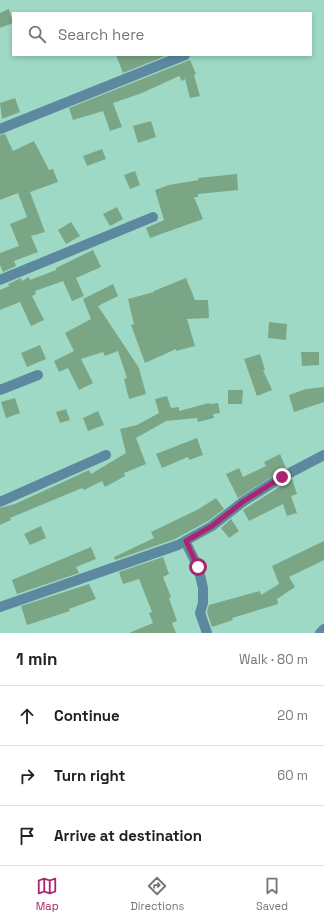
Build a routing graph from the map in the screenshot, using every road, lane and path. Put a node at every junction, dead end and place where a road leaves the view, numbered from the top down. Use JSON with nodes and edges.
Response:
{"nodes":[{"id":1,"x":182,"y":56,"type":"edge"},
{"id":2,"x":0,"y":129,"type":"edge"},
{"id":3,"x":153,"y":217,"type":"dead end"},
{"id":4,"x":0,"y":280,"type":"edge"},
{"id":5,"x":38,"y":375,"type":"dead end"},
{"id":6,"x":0,"y":390,"type":"edge"},
{"id":7,"x":106,"y":455,"type":"dead end"},
{"id":8,"x":324,"y":455,"type":"edge"},
{"id":9,"x":0,"y":502,"type":"edge"},
{"id":10,"x":186,"y":541,"type":"junction"},
{"id":11,"x":0,"y":607,"type":"edge"},
{"id":12,"x":324,"y":629,"type":"edge"},
{"id":13,"x":207,"y":633,"type":"edge"},
{"id":14,"x":320,"y":633,"type":"edge"}],
"edges":[{"from":1,"to":2,"type":"street"},
{"from":3,"to":4,"type":"street"},
{"from":5,"to":6,"type":"street"},
{"from":7,"to":9,"type":"street"},
{"from":8,"to":10,"type":"street"},
{"from":10,"to":11,"type":"street"},
{"from":10,"to":13,"type":"street"},
{"from":12,"to":14,"type":"street"}]}
